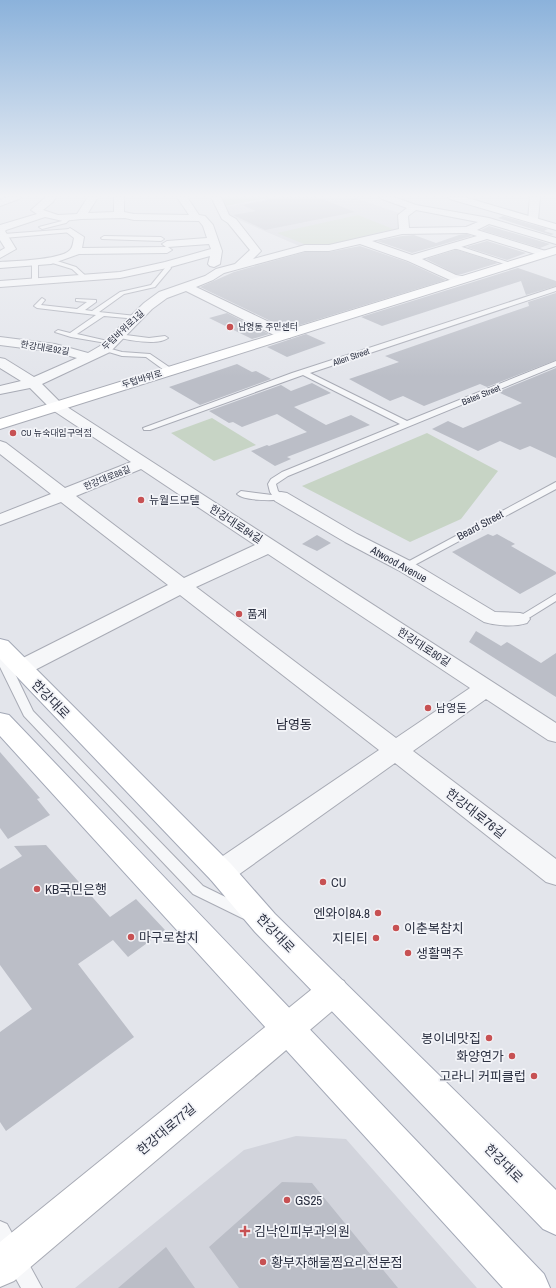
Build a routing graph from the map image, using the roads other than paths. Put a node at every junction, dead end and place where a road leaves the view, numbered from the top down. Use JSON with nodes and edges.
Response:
{"nodes":[{"id":1,"x":62,"y":257,"type":"edge"},
{"id":2,"x":166,"y":257,"type":"edge"},
{"id":3,"x":185,"y":257,"type":"edge"},
{"id":4,"x":214,"y":257,"type":"edge"},
{"id":5,"x":248,"y":257,"type":"edge"},
{"id":6,"x":268,"y":257,"type":"edge"},
{"id":7,"x":407,"y":257,"type":"edge"},
{"id":8,"x":418,"y":257,"type":"edge"},
{"id":9,"x":489,"y":257,"type":"edge"},
{"id":10,"x":533,"y":257,"type":"edge"},
{"id":11,"x":412,"y":259,"type":"junction"},
{"id":12,"x":51,"y":261,"type":"junction"},
{"id":13,"x":35,"y":262,"type":"junction"},
{"id":14,"x":240,"y":264,"type":"junction"},
{"id":15,"x":511,"y":264,"type":"junction"},
{"id":16,"x":0,"y":265,"type":"edge"},
{"id":17,"x":166,"y":265,"type":"junction"},
{"id":18,"x":220,"y":271,"type":"junction"},
{"id":19,"x":85,"y":278,"type":"junction"},
{"id":20,"x":464,"y":280,"type":"junction"},
{"id":21,"x":35,"y":281,"type":"junction"},
{"id":22,"x":0,"y":284,"type":"edge"},
{"id":23,"x":186,"y":286,"type":"junction"},
{"id":24,"x":556,"y":289,"type":"edge"},
{"id":25,"x":42,"y":300,"type":"dead end"},
{"id":26,"x":78,"y":300,"type":"dead end"},
{"id":27,"x":59,"y":308,"type":"junction"},
{"id":28,"x":80,"y":310,"type":"junction"},
{"id":29,"x":94,"y":312,"type":"junction"},
{"id":30,"x":104,"y":313,"type":"junction"},
{"id":31,"x":49,"y":315,"type":"dead end"},
{"id":32,"x":136,"y":318,"type":"junction"},
{"id":33,"x":58,"y":332,"type":"dead end"},
{"id":34,"x":70,"y":335,"type":"junction"},
{"id":35,"x":285,"y":335,"type":"junction"},
{"id":36,"x":166,"y":338,"type":"dead end"},
{"id":37,"x":151,"y":340,"type":"junction"},
{"id":38,"x":0,"y":341,"type":"edge"},
{"id":39,"x":111,"y":343,"type":"junction"},
{"id":40,"x":148,"y":356,"type":"junction"},
{"id":41,"x":90,"y":357,"type":"junction"},
{"id":42,"x":0,"y":362,"type":"edge"},
{"id":43,"x":556,"y":364,"type":"edge"},
{"id":44,"x":171,"y":371,"type":"junction"},
{"id":45,"x":305,"y":373,"type":"junction"},
{"id":46,"x":33,"y":383,"type":"junction"},
{"id":47,"x":0,"y":390,"type":"edge"},
{"id":48,"x":56,"y":406,"type":"junction"},
{"id":49,"x":0,"y":424,"type":"edge"},
{"id":50,"x":406,"y":424,"type":"junction"},
{"id":51,"x":146,"y":428,"type":"dead end"},
{"id":52,"x":0,"y":446,"type":"edge"},
{"id":53,"x":143,"y":463,"type":"junction"},
{"id":54,"x":556,"y":485,"type":"edge"},
{"id":55,"x":241,"y":494,"type":"dead end"},
{"id":56,"x":64,"y":495,"type":"junction"},
{"id":57,"x":281,"y":497,"type":"junction"},
{"id":58,"x":0,"y":520,"type":"edge"},
{"id":59,"x":269,"y":546,"type":"junction"},
{"id":60,"x":405,"y":566,"type":"junction"},
{"id":61,"x":182,"y":586,"type":"junction"},
{"id":62,"x":556,"y":597,"type":"edge"},
{"id":63,"x":520,"y":619,"type":"joint"},
{"id":64,"x":0,"y":646,"type":"edge"},
{"id":65,"x":0,"y":655,"type":"edge"},
{"id":66,"x":21,"y":668,"type":"junction"},
{"id":67,"x":486,"y":688,"type":"junction"},
{"id":68,"x":0,"y":721,"type":"edge"},
{"id":69,"x":556,"y":734,"type":"edge"},
{"id":70,"x":396,"y":751,"type":"junction"},
{"id":71,"x":221,"y":872,"type":"junction"},
{"id":72,"x":556,"y":874,"type":"edge"},
{"id":73,"x":265,"y":923,"type":"junction"},
{"id":74,"x":333,"y":991,"type":"junction"},
{"id":75,"x":287,"y":1030,"type":"junction"},
{"id":76,"x":553,"y":1206,"type":"edge"},
{"id":77,"x":4,"y":1251,"type":"edge"},
{"id":78,"x":32,"y":1288,"type":"edge"},
{"id":79,"x":530,"y":1288,"type":"edge"}],
"edges":[{"from":1,"to":12,"type":"street"},
{"from":2,"to":17,"type":"street"},
{"from":3,"to":17,"type":"street"},
{"from":4,"to":18,"type":"street"},
{"from":5,"to":14,"type":"street"},
{"from":6,"to":14,"type":"street"},
{"from":7,"to":11,"type":"street"},
{"from":8,"to":11,"type":"street"},
{"from":9,"to":15,"type":"lane"},
{"from":10,"to":15,"type":"main road","name":"두텁바위로"},
{"from":11,"to":20,"type":"street"},
{"from":12,"to":13,"type":"street"},
{"from":12,"to":19,"type":"lane"},
{"from":13,"to":16,"type":"street"},
{"from":13,"to":21,"type":"lane"},
{"from":14,"to":18,"type":"street","name":"두텁바위로1길"},
{"from":15,"to":20,"type":"main road","name":"두텁바위로"},
{"from":17,"to":19,"type":"street"},
{"from":17,"to":29,"type":"lane"},
{"from":18,"to":23,"type":"street","name":"두텁바위로1길"},
{"from":19,"to":21,"type":"street"},
{"from":20,"to":35,"type":"main road","name":"두텁바위로"},
{"from":21,"to":22,"type":"street"},
{"from":23,"to":32,"type":"street","name":"두텁바위로1길"},
{"from":23,"to":35,"type":"street"},
{"from":24,"to":45,"type":"lane","name":"Allen Street"},
{"from":25,"to":27,"type":"lane"},
{"from":26,"to":28,"type":"lane"},
{"from":27,"to":28,"type":"lane"},
{"from":27,"to":31,"type":"lane"},
{"from":28,"to":29,"type":"lane"},
{"from":29,"to":30,"type":"lane"},
{"from":30,"to":32,"type":"lane"},
{"from":30,"to":34,"type":"lane"},
{"from":32,"to":39,"type":"street","name":"두텁바위로1길"},
{"from":33,"to":34,"type":"lane"},
{"from":34,"to":39,"type":"lane"},
{"from":35,"to":44,"type":"main road","name":"두텁바위로"},
{"from":36,"to":37,"type":"lane"},
{"from":37,"to":39,"type":"lane"},
{"from":37,"to":40,"type":"lane"},
{"from":38,"to":41,"type":"street","name":"한강대로92길"},
{"from":39,"to":40,"type":"lane"},
{"from":39,"to":41,"type":"street","name":"두텁바위로1길"},
{"from":40,"to":44,"type":"lane"},
{"from":41,"to":46,"type":"street","name":"두텁바위로1길"},
{"from":42,"to":46,"type":"street","name":"한강대로88길"},
{"from":43,"to":50,"type":"lane","name":"Bates Street"},
{"from":44,"to":48,"type":"main road","name":"두텁바위로"},
{"from":45,"to":50,"type":"lane"},
{"from":45,"to":51,"type":"lane","name":"Allen Street"},
{"from":46,"to":47,"type":"street","name":"두텁바위로1길"},
{"from":46,"to":48,"type":"street","name":"한강대로88길"},
{"from":48,"to":49,"type":"main road","name":"두텁바위로"},
{"from":48,"to":53,"type":"street","name":"한강대로88길"},
{"from":50,"to":57,"type":"lane","name":"Bates Street"},
{"from":52,"to":56,"type":"street"},
{"from":53,"to":56,"type":"street","name":"한강대로88길"},
{"from":53,"to":59,"type":"street","name":"한강대로84길"},
{"from":54,"to":60,"type":"lane","name":"Beard Street"},
{"from":55,"to":57,"type":"lane"},
{"from":56,"to":58,"type":"street","name":"한강대로88길"},
{"from":56,"to":61,"type":"street"},
{"from":57,"to":60,"type":"street","name":"Atwood Avenue"},
{"from":59,"to":61,"type":"street","name":"한강대로84길"},
{"from":59,"to":67,"type":"street","name":"한강대로80길"},
{"from":60,"to":63,"type":"street","name":"Atwood Avenue"},
{"from":61,"to":66,"type":"street","name":"한강대로84길"},
{"from":61,"to":70,"type":"street"},
{"from":62,"to":63,"type":"lane"},
{"from":64,"to":66,"type":"main road","name":"한강대로"},
{"from":65,"to":73,"type":"lane"},
{"from":66,"to":71,"type":"main road","name":"한강대로"},
{"from":67,"to":69,"type":"street"},
{"from":67,"to":70,"type":"street"},
{"from":68,"to":75,"type":"main road"},
{"from":70,"to":71,"type":"street"},
{"from":70,"to":72,"type":"street","name":"한강대로76길"},
{"from":71,"to":73,"type":"main road","name":"한강대로"},
{"from":73,"to":74,"type":"main road","name":"한강대로"},
{"from":74,"to":75,"type":"main road","name":"한강대로77길"},
{"from":74,"to":76,"type":"main road","name":"한강대로"},
{"from":75,"to":77,"type":"main road","name":"한강대로77길"},
{"from":75,"to":79,"type":"main road"},
{"from":77,"to":78,"type":"lane"}]}
